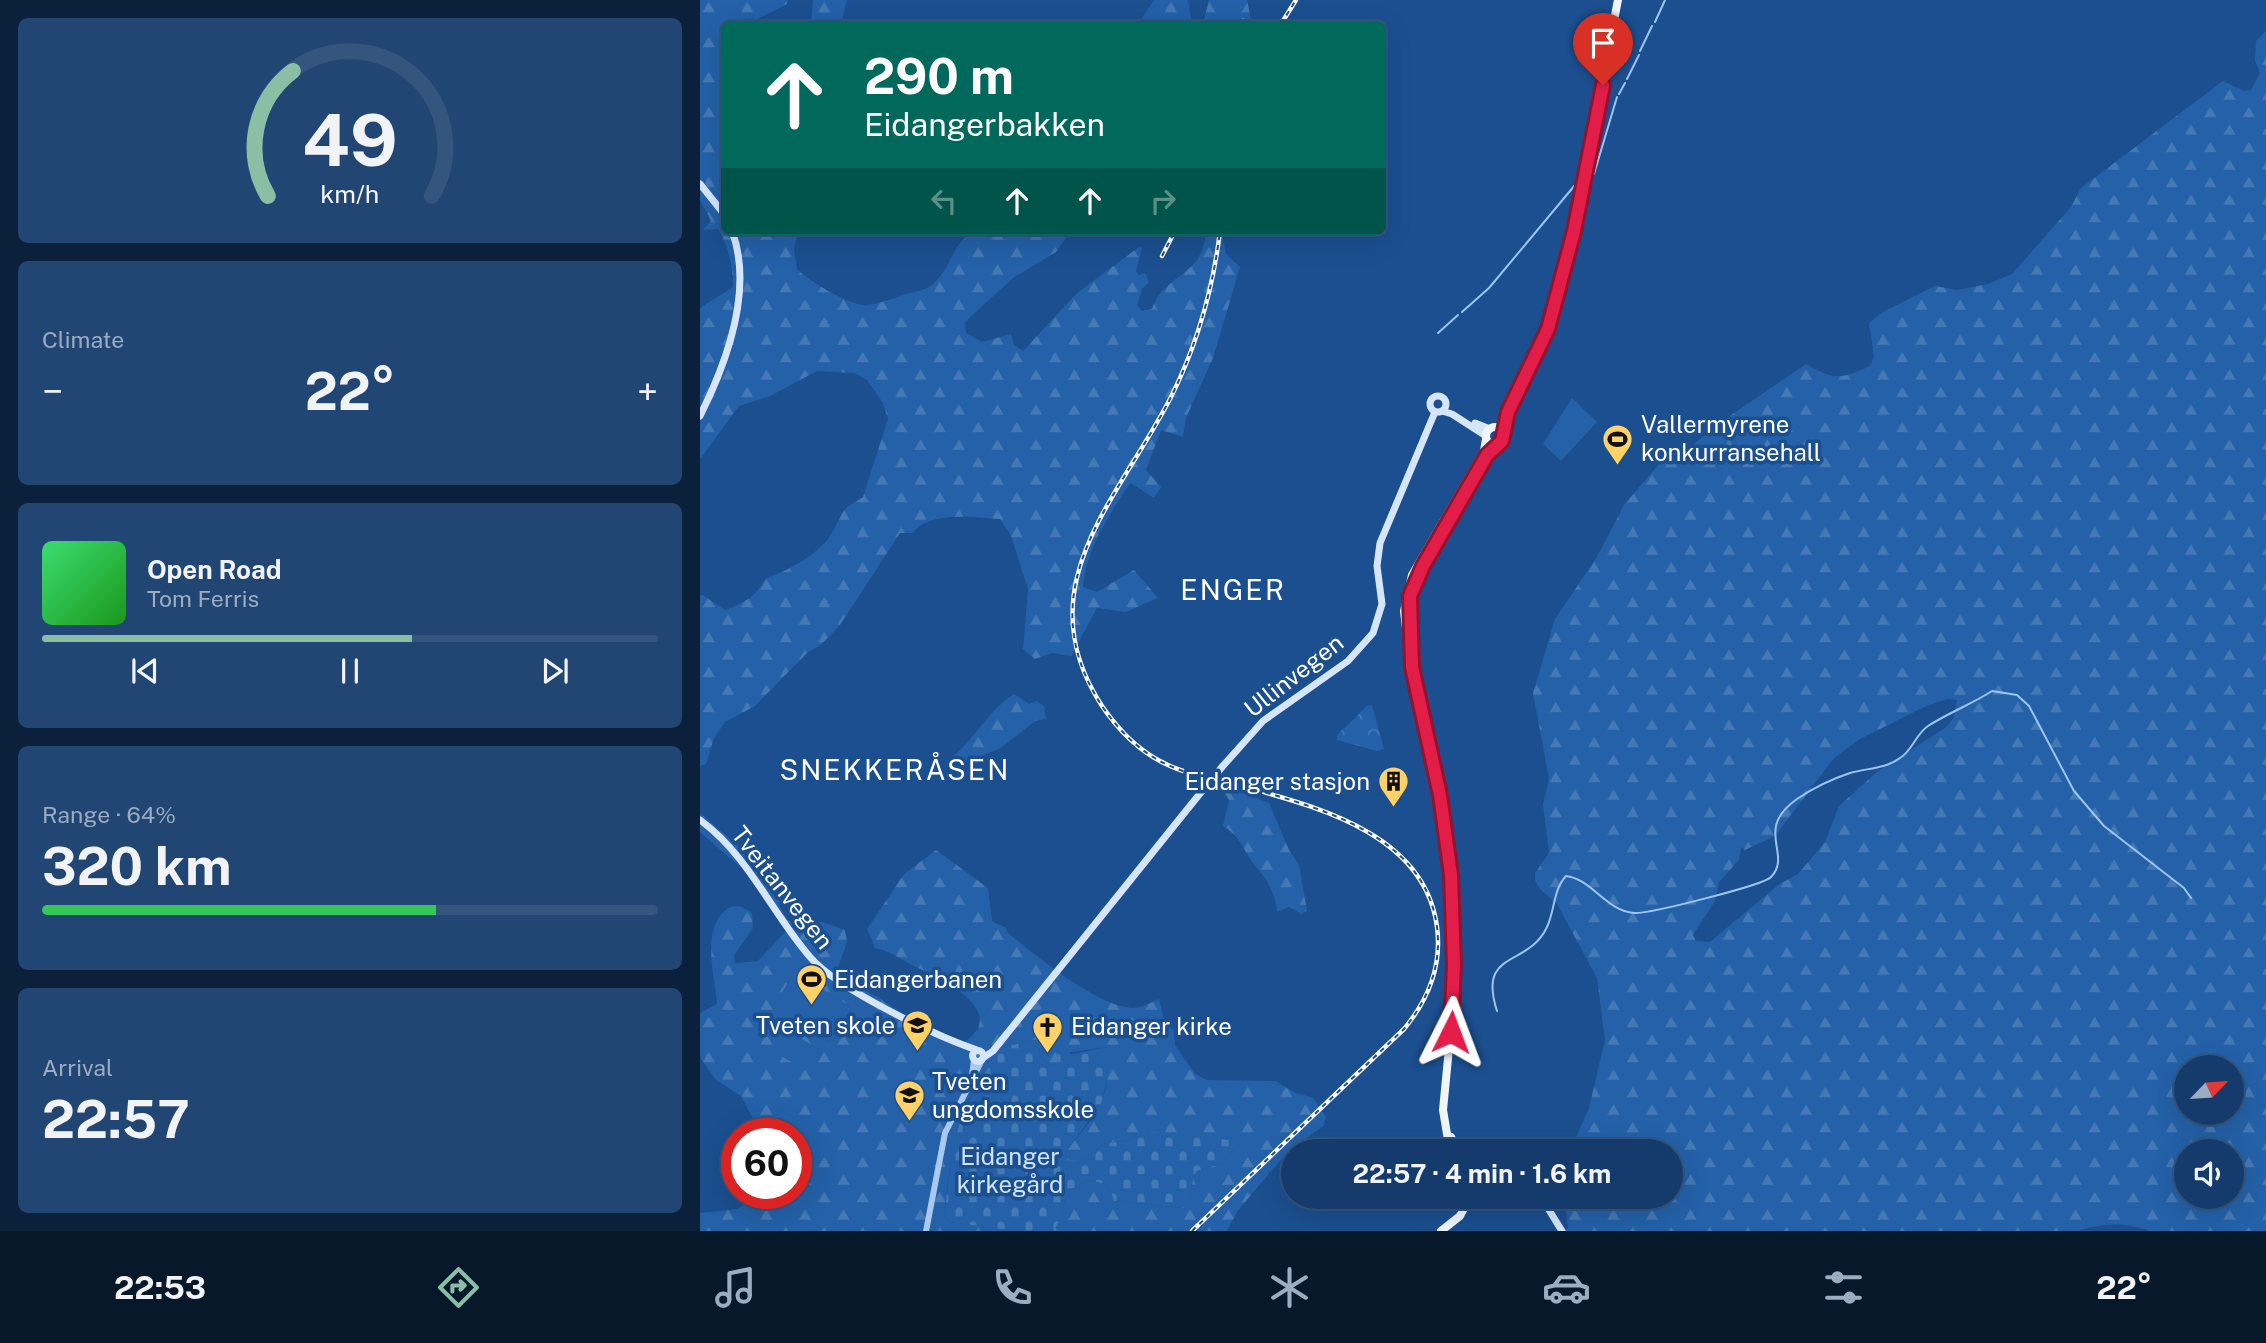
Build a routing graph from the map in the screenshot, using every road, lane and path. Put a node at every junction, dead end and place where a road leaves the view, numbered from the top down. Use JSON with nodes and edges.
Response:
{"nodes":[{"id":1,"x":1618,"y":0,"type":"edge"},
{"id":2,"x":700,"y":184,"type":"edge"},
{"id":3,"x":721,"y":210,"type":"edge"},
{"id":4,"x":733,"y":235,"type":"edge"},
{"id":5,"x":1508,"y":412,"type":"junction"},
{"id":6,"x":700,"y":416,"type":"edge"},
{"id":7,"x":1489,"y":433,"type":"junction"},
{"id":8,"x":1503,"y":434,"type":"junction"},
{"id":9,"x":1497,"y":445,"type":"junction"},
{"id":10,"x":1410,"y":585,"type":"junction"},
{"id":11,"x":700,"y":821,"type":"edge"},
{"id":12,"x":978,"y":1056,"type":"junction"},
{"id":13,"x":1445,"y":1125,"type":"junction"},
{"id":14,"x":1448,"y":1139,"type":"edge"},
{"id":15,"x":1453,"y":1139,"type":"edge"},
{"id":16,"x":1463,"y":1209,"type":"edge"},
{"id":17,"x":1548,"y":1209,"type":"edge"},
{"id":18,"x":926,"y":1231,"type":"edge"},
{"id":19,"x":1441,"y":1231,"type":"edge"},
{"id":20,"x":1562,"y":1231,"type":"edge"}],
"edges":[{"from":1,"to":5,"type":"main road"},
{"from":2,"to":3,"type":"main road"},
{"from":4,"to":6,"type":"main road"},
{"from":5,"to":7,"type":"main road"},
{"from":5,"to":8,"type":"main road"},
{"from":7,"to":8,"type":"main road"},
{"from":7,"to":9,"type":"main road"},
{"from":7,"to":10,"type":"main road"},
{"from":7,"to":12,"type":"main road","name":"Ullinvegen","bridge":true},
{"from":8,"to":9,"type":"main road"},
{"from":9,"to":10,"type":"main road"},
{"from":10,"to":13,"type":"main road"},
{"from":11,"to":12,"type":"main road","name":"Tveitanvegen"},
{"from":12,"to":18,"type":"street"},
{"from":13,"to":14,"type":"main road"},
{"from":13,"to":15,"type":"main road"},
{"from":16,"to":19,"type":"main road"},
{"from":17,"to":20,"type":"main road"}]}
